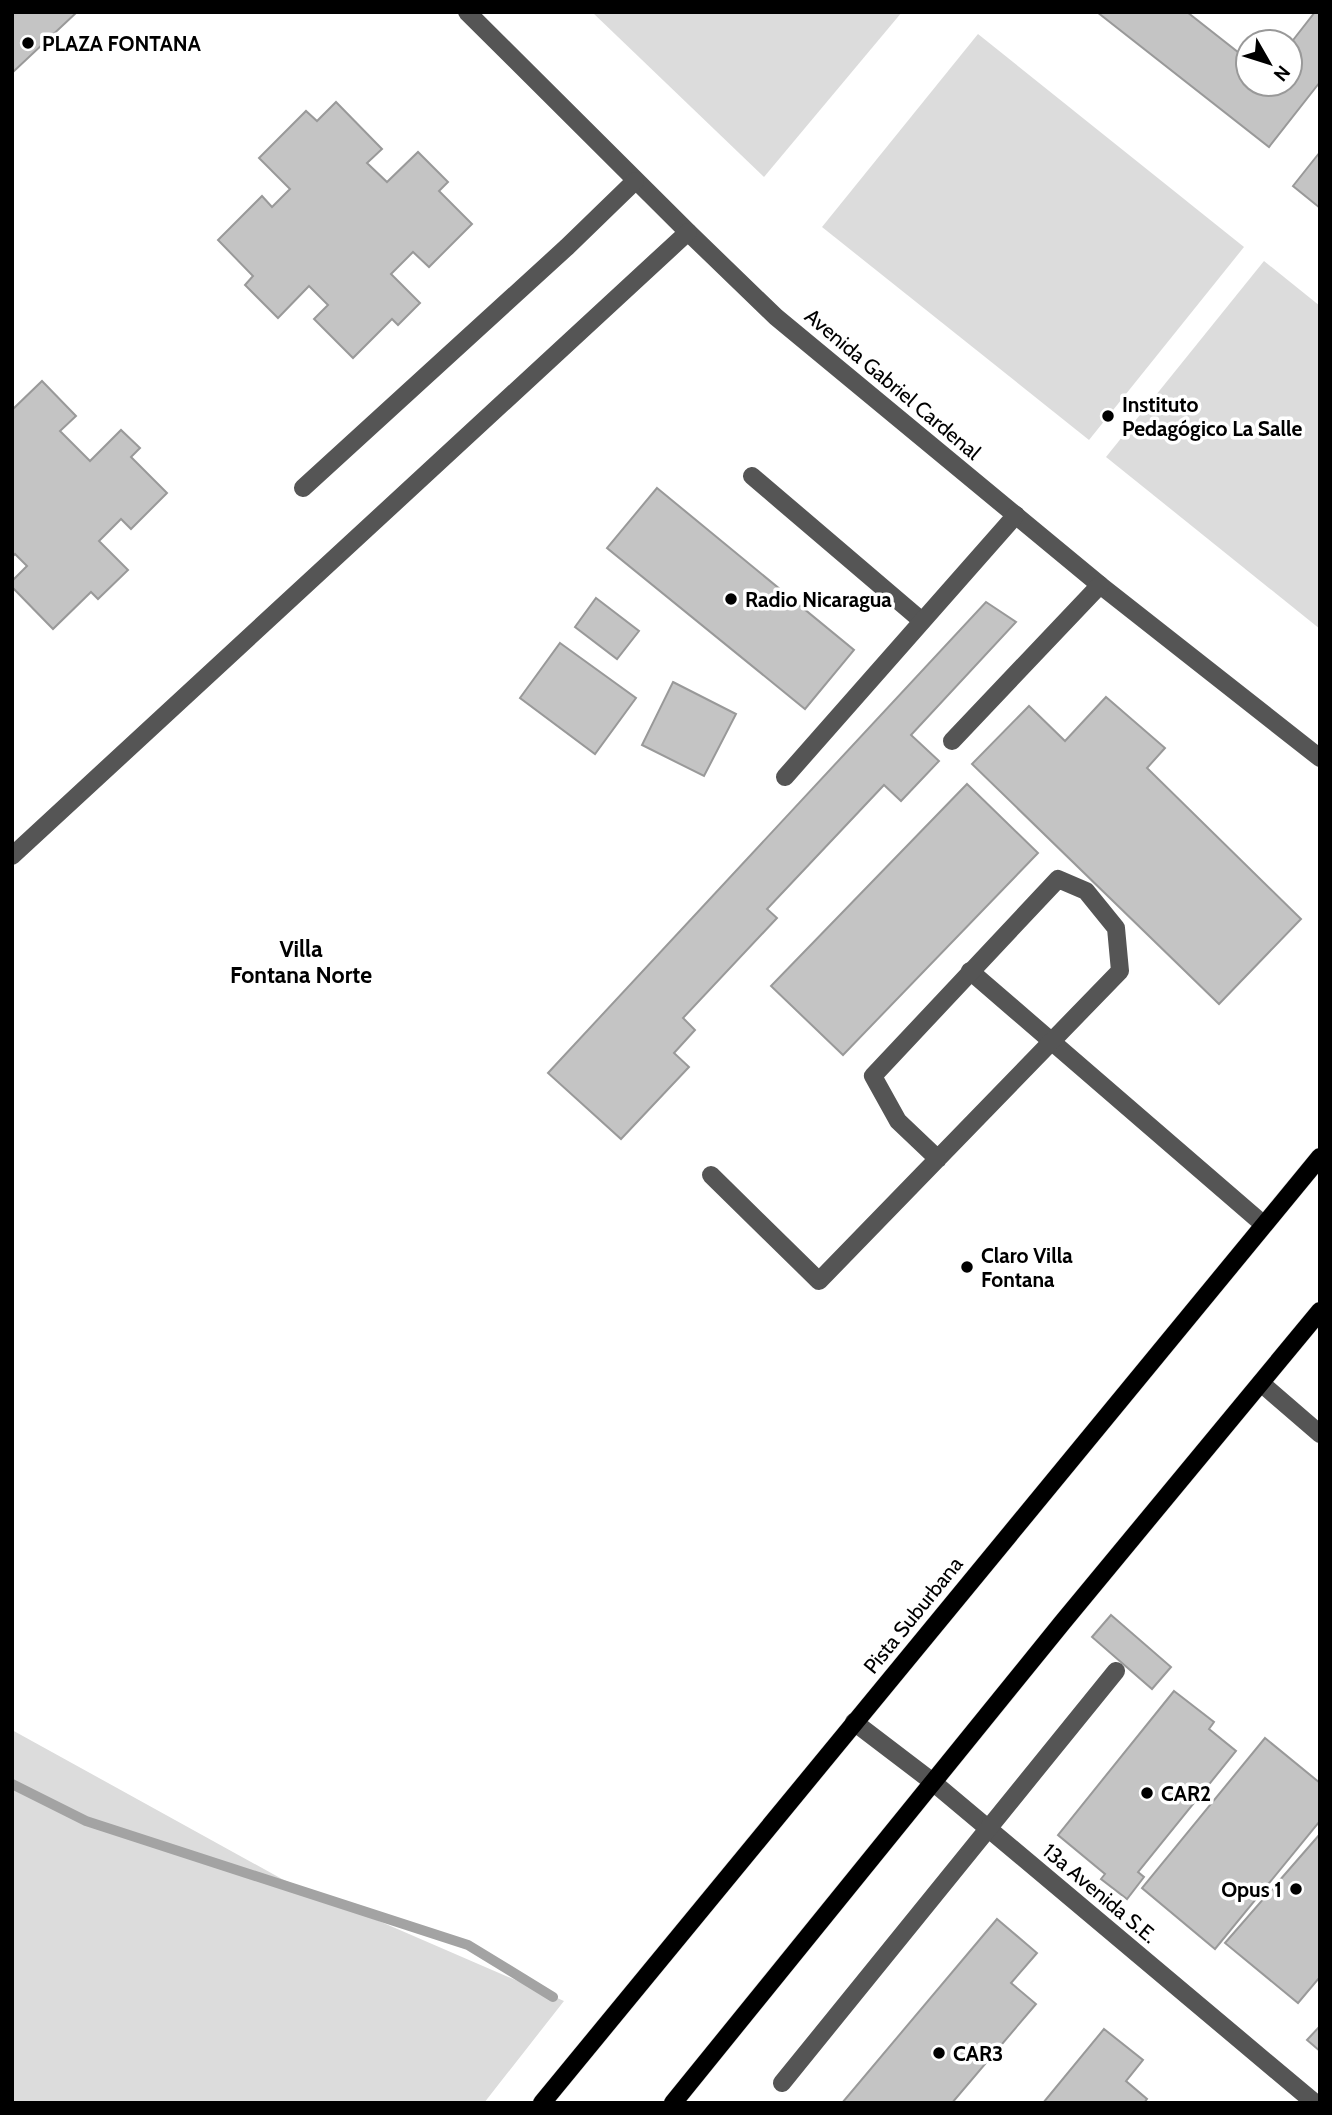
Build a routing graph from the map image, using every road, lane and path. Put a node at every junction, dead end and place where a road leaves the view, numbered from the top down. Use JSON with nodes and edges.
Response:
{"nodes":[{"id":1,"x":467,"y":12,"type":"edge"},
{"id":2,"x":635,"y":181,"type":"junction"},
{"id":3,"x":688,"y":232,"type":"junction"},
{"id":4,"x":752,"y":476,"type":"dead end"},
{"id":5,"x":303,"y":488,"type":"dead end"},
{"id":6,"x":1016,"y":515,"type":"junction"},
{"id":7,"x":1100,"y":585,"type":"junction"},
{"id":8,"x":922,"y":621,"type":"junction"},
{"id":9,"x":952,"y":741,"type":"dead end"},
{"id":10,"x":1320,"y":758,"type":"edge"},
{"id":11,"x":785,"y":777,"type":"dead end"},
{"id":12,"x":12,"y":856,"type":"edge"},
{"id":13,"x":970,"y":971,"type":"junction"},
{"id":14,"x":1051,"y":1042,"type":"junction"},
{"id":15,"x":1320,"y":1157,"type":"edge"},
{"id":16,"x":938,"y":1159,"type":"junction"},
{"id":17,"x":712,"y":1175,"type":"dead end"},
{"id":18,"x":1263,"y":1224,"type":"junction"},
{"id":19,"x":1320,"y":1311,"type":"edge"},
{"id":20,"x":1261,"y":1383,"type":"junction"},
{"id":21,"x":1319,"y":1432,"type":"edge"},
{"id":22,"x":1116,"y":1671,"type":"dead end"},
{"id":23,"x":854,"y":1722,"type":"junction"},
{"id":24,"x":934,"y":1783,"type":"junction"},
{"id":25,"x":988,"y":1828,"type":"junction"},
{"id":26,"x":782,"y":2084,"type":"dead end"},
{"id":27,"x":542,"y":2103,"type":"edge"},
{"id":28,"x":673,"y":2103,"type":"edge"},
{"id":29,"x":1315,"y":2103,"type":"edge"}],
"edges":[{"from":1,"to":2,"type":"street","name":"Avenida Gabriel Cardenal"},
{"from":2,"to":3,"type":"street","name":"Avenida Gabriel Cardenal"},
{"from":2,"to":5,"type":"street"},
{"from":3,"to":6,"type":"street","name":"Avenida Gabriel Cardenal"},
{"from":3,"to":12,"type":"street"},
{"from":4,"to":8,"type":"street"},
{"from":6,"to":7,"type":"street","name":"Avenida Gabriel Cardenal"},
{"from":6,"to":8,"type":"street"},
{"from":7,"to":9,"type":"street"},
{"from":7,"to":10,"type":"street","name":"Avenida Gabriel Cardenal"},
{"from":8,"to":11,"type":"street"},
{"from":13,"to":14,"type":"street"},
{"from":13,"to":14,"type":"street"},
{"from":13,"to":16,"type":"street"},
{"from":14,"to":16,"type":"street"},
{"from":14,"to":18,"type":"street"},
{"from":15,"to":18,"type":"main road","name":"Pista Suburbana"},
{"from":16,"to":17,"type":"street"},
{"from":18,"to":23,"type":"main road","name":"Pista Suburbana"},
{"from":19,"to":20,"type":"main road"},
{"from":20,"to":21,"type":"street"},
{"from":20,"to":24,"type":"main road"},
{"from":22,"to":25,"type":"street"},
{"from":23,"to":24,"type":"street","name":"13a Avenida S.E."},
{"from":23,"to":27,"type":"main road","name":"Pista Suburbana"},
{"from":24,"to":25,"type":"street","name":"13a Avenida S.E."},
{"from":24,"to":28,"type":"main road"},
{"from":25,"to":26,"type":"street"},
{"from":25,"to":29,"type":"street","name":"13a Avenida S.E."}]}
